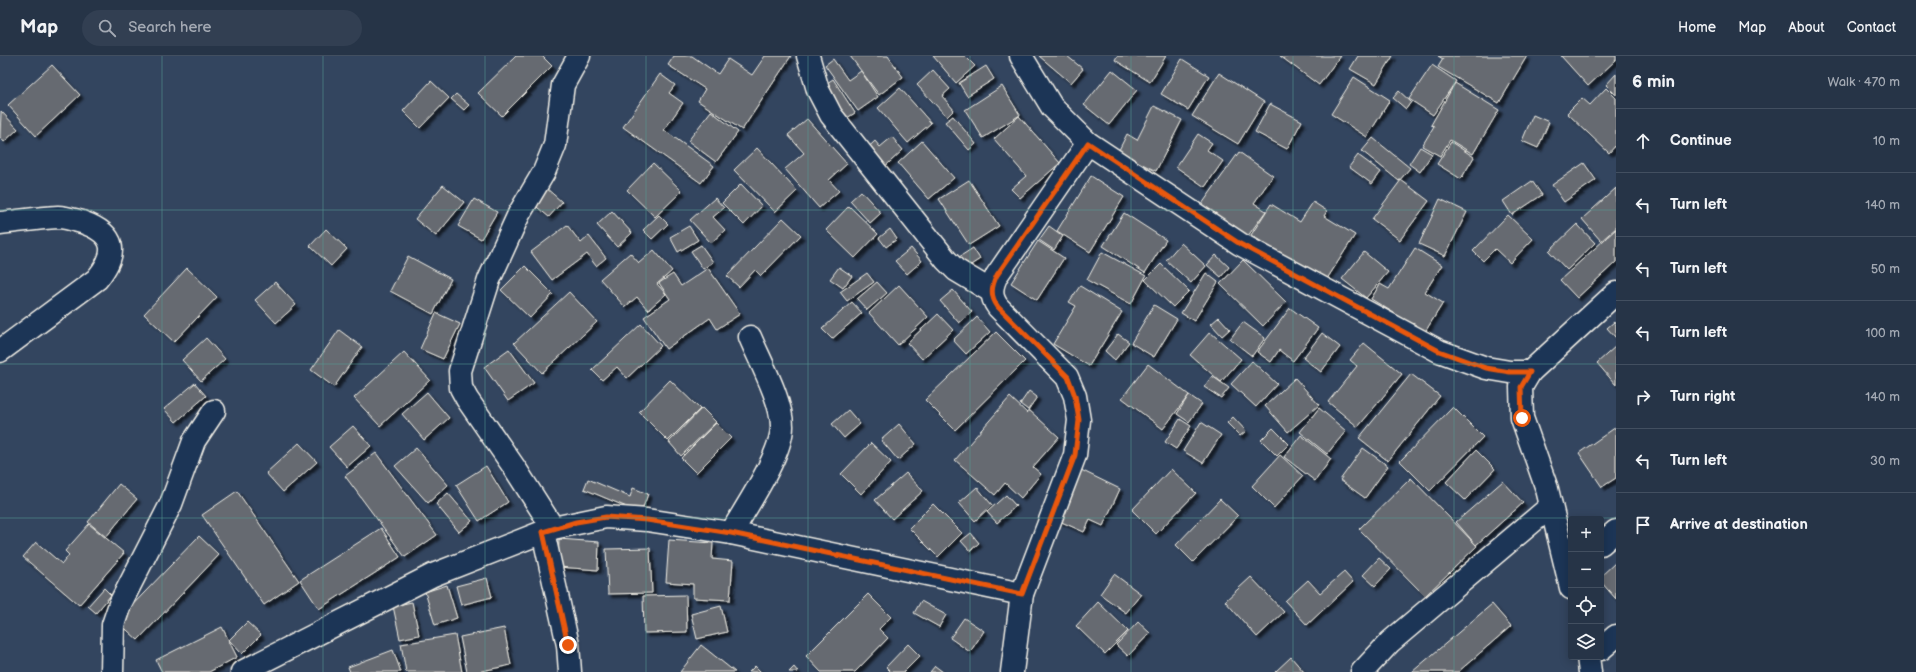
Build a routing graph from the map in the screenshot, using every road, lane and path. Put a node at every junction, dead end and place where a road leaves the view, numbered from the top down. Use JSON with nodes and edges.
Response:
{"nodes":[{"id":1,"x":579,"y":56,"type":"edge"},
{"id":2,"x":808,"y":56,"type":"edge"},
{"id":3,"x":1021,"y":56,"type":"edge"},
{"id":4,"x":1088,"y":143,"type":"junction"},
{"id":5,"x":0,"y":223,"type":"edge"},
{"id":6,"x":991,"y":291,"type":"junction"},
{"id":7,"x":1616,"y":293,"type":"edge"},
{"id":8,"x":750,"y":337,"type":"dead end"},
{"id":9,"x":0,"y":351,"type":"edge"},
{"id":10,"x":1530,"y":372,"type":"junction"},
{"id":11,"x":214,"y":411,"type":"dead end"},
{"id":12,"x":1551,"y":506,"type":"junction"},
{"id":13,"x":548,"y":530,"type":"junction"},
{"id":14,"x":1616,"y":531,"type":"edge"},
{"id":15,"x":731,"y":533,"type":"junction"},
{"id":16,"x":1604,"y":541,"type":"edge"},
{"id":17,"x":1568,"y":570,"type":"edge"},
{"id":18,"x":1022,"y":594,"type":"junction"},
{"id":19,"x":1616,"y":636,"type":"edge"},
{"id":20,"x":1604,"y":648,"type":"edge"},
{"id":21,"x":112,"y":672,"type":"edge"},
{"id":22,"x":242,"y":672,"type":"edge"},
{"id":23,"x":570,"y":672,"type":"edge"},
{"id":24,"x":1012,"y":672,"type":"edge"},
{"id":25,"x":1362,"y":672,"type":"edge"}],
"edges":[{"from":1,"to":13,"type":"street"},
{"from":2,"to":6,"type":"street"},
{"from":3,"to":4,"type":"street"},
{"from":4,"to":6,"type":"street"},
{"from":4,"to":10,"type":"street"},
{"from":5,"to":9,"type":"street"},
{"from":6,"to":18,"type":"street"},
{"from":7,"to":10,"type":"street"},
{"from":8,"to":15,"type":"street"},
{"from":10,"to":12,"type":"street"},
{"from":11,"to":21,"type":"street"},
{"from":12,"to":17,"type":"street"},
{"from":12,"to":25,"type":"street"},
{"from":13,"to":15,"type":"street"},
{"from":13,"to":22,"type":"street"},
{"from":13,"to":23,"type":"street"},
{"from":14,"to":16,"type":"street"},
{"from":15,"to":18,"type":"street"},
{"from":18,"to":24,"type":"street"},
{"from":19,"to":20,"type":"street"}]}
